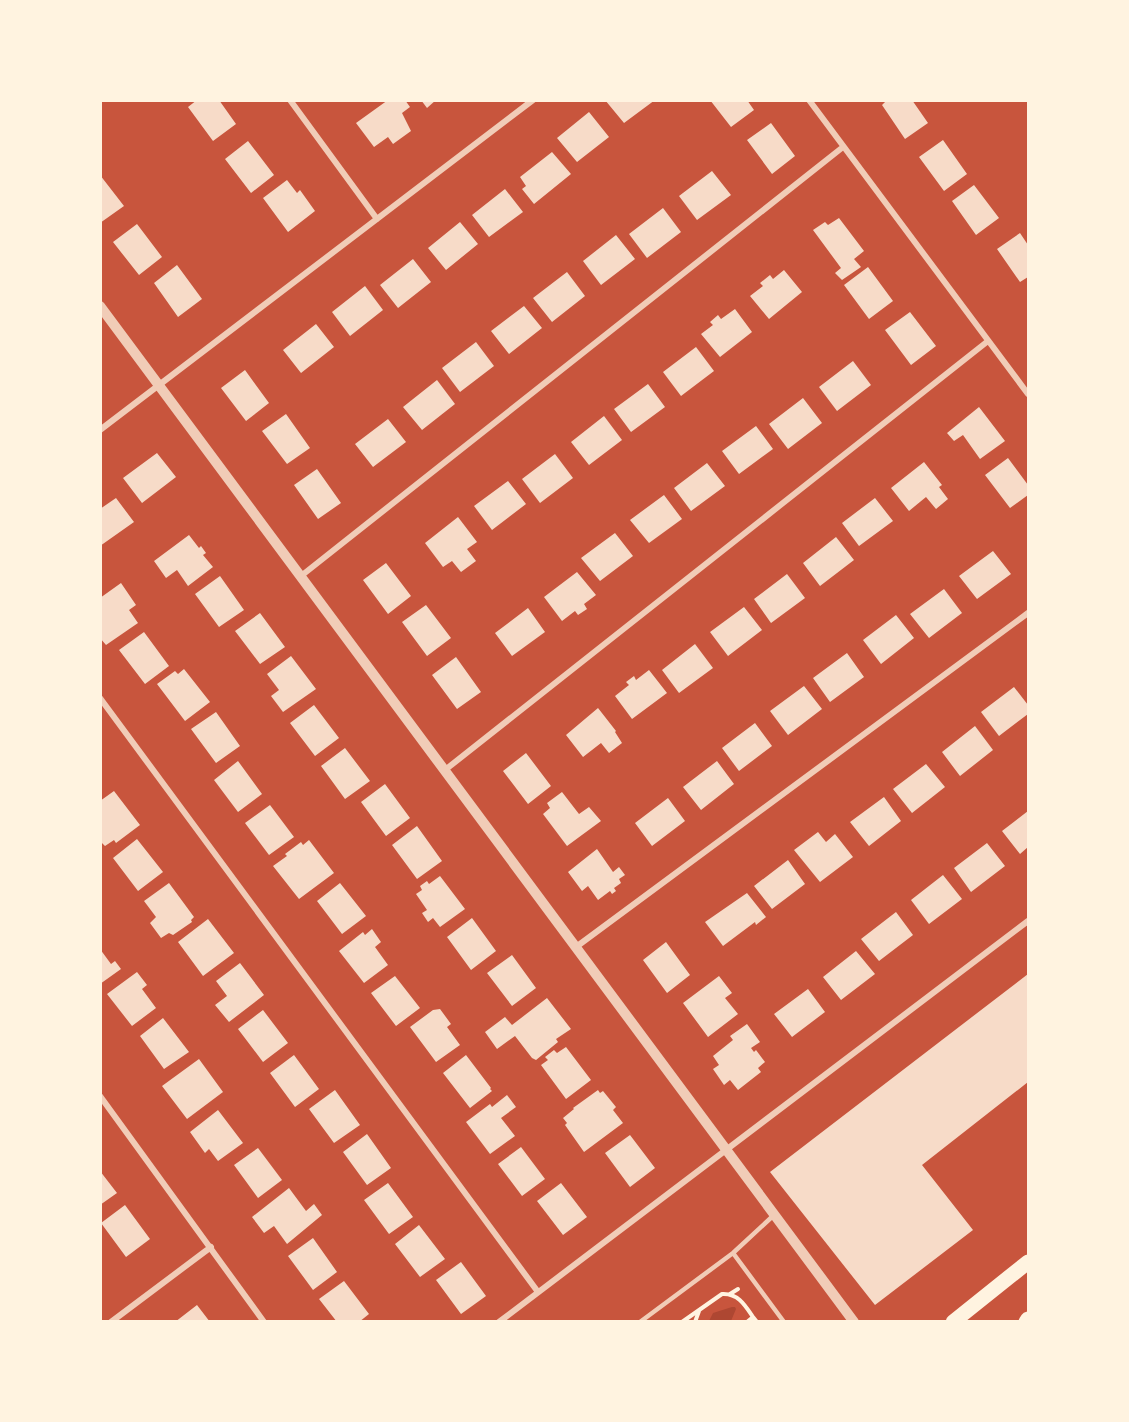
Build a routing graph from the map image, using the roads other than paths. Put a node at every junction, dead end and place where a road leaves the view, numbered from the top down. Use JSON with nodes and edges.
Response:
{"nodes":[{"id":1,"x":290,"y":100,"type":"edge"},
{"id":2,"x":533,"y":100,"type":"edge"},
{"id":3,"x":809,"y":100,"type":"edge"},
{"id":4,"x":843,"y":147,"type":"junction"},
{"id":5,"x":377,"y":219,"type":"junction"},
{"id":6,"x":100,"y":306,"type":"edge"},
{"id":7,"x":988,"y":341,"type":"junction"},
{"id":8,"x":160,"y":385,"type":"junction"},
{"id":9,"x":1029,"y":394,"type":"edge"},
{"id":10,"x":100,"y":430,"type":"edge"},
{"id":11,"x":301,"y":576,"type":"junction"},
{"id":12,"x":1029,"y":613,"type":"edge"},
{"id":13,"x":100,"y":698,"type":"edge"},
{"id":14,"x":445,"y":770,"type":"junction"},
{"id":15,"x":1029,"y":921,"type":"edge"},
{"id":16,"x":576,"y":947,"type":"junction"},
{"id":17,"x":100,"y":1096,"type":"edge"},
{"id":18,"x":726,"y":1149,"type":"junction"},
{"id":19,"x":774,"y":1215,"type":"junction"},
{"id":20,"x":211,"y":1247,"type":"junction"},
{"id":21,"x":733,"y":1253,"type":"junction"},
{"id":22,"x":1029,"y":1262,"type":"edge"},
{"id":23,"x":538,"y":1292,"type":"junction"},
{"id":24,"x":111,"y":1322,"type":"edge"},
{"id":25,"x":264,"y":1322,"type":"edge"},
{"id":26,"x":499,"y":1322,"type":"edge"},
{"id":27,"x":640,"y":1322,"type":"edge"},
{"id":28,"x":784,"y":1322,"type":"edge"},
{"id":29,"x":854,"y":1322,"type":"edge"},
{"id":30,"x":953,"y":1322,"type":"edge"}],
"edges":[{"from":1,"to":5,"type":"street"},
{"from":2,"to":5,"type":"street"},
{"from":3,"to":4,"type":"street"},
{"from":4,"to":7,"type":"street"},
{"from":4,"to":11,"type":"street"},
{"from":5,"to":8,"type":"street"},
{"from":6,"to":8,"type":"street"},
{"from":7,"to":9,"type":"street"},
{"from":7,"to":14,"type":"street"},
{"from":8,"to":10,"type":"street"},
{"from":8,"to":11,"type":"street"},
{"from":11,"to":14,"type":"street"},
{"from":12,"to":16,"type":"street"},
{"from":13,"to":23,"type":"street"},
{"from":14,"to":16,"type":"street"},
{"from":15,"to":18,"type":"street"},
{"from":16,"to":18,"type":"street"},
{"from":17,"to":20,"type":"street"},
{"from":18,"to":19,"type":"street"},
{"from":18,"to":23,"type":"street"},
{"from":19,"to":21,"type":"lane"},
{"from":19,"to":29,"type":"street"},
{"from":20,"to":24,"type":"street"},
{"from":20,"to":25,"type":"street"},
{"from":21,"to":27,"type":"lane"},
{"from":21,"to":28,"type":"lane"},
{"from":22,"to":30,"type":"main road"},
{"from":23,"to":26,"type":"street"}]}
